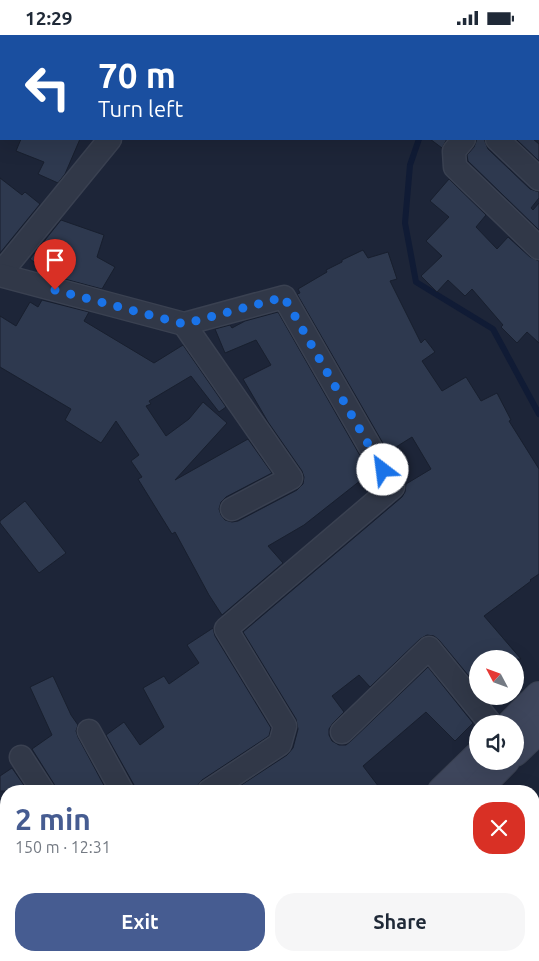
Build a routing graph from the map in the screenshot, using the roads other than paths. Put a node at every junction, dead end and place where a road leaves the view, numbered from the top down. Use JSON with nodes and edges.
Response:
{"nodes":[{"id":1,"x":109,"y":140,"type":"edge"},
{"id":2,"x":463,"y":140,"type":"edge"},
{"id":3,"x":498,"y":140,"type":"edge"},
{"id":4,"x":539,"y":179,"type":"edge"},
{"id":5,"x":539,"y":248,"type":"edge"},
{"id":6,"x":0,"y":275,"type":"edge"},
{"id":7,"x":184,"y":324,"type":"junction"},
{"id":8,"x":232,"y":509,"type":"dead end"},
{"id":9,"x":539,"y":696,"type":"edge"},
{"id":10,"x":484,"y":715,"type":"edge"},
{"id":11,"x":520,"y":715,"type":"edge"},
{"id":12,"x":539,"y":729,"type":"edge"},
{"id":13,"x":89,"y":731,"type":"dead end"},
{"id":14,"x":342,"y":732,"type":"dead end"},
{"id":15,"x":524,"y":743,"type":"edge"},
{"id":16,"x":21,"y":757,"type":"dead end"},
{"id":17,"x":469,"y":765,"type":"edge"},
{"id":18,"x":497,"y":770,"type":"edge"},
{"id":19,"x":39,"y":785,"type":"edge"},
{"id":20,"x":119,"y":785,"type":"edge"},
{"id":21,"x":218,"y":785,"type":"edge"},
{"id":22,"x":448,"y":785,"type":"edge"},
{"id":23,"x":481,"y":785,"type":"edge"}],
"edges":[{"from":1,"to":6,"type":"street"},
{"from":2,"to":5,"type":"street"},
{"from":3,"to":4,"type":"street"},
{"from":6,"to":7,"type":"street"},
{"from":7,"to":8,"type":"street"},
{"from":7,"to":21,"type":"street"},
{"from":9,"to":11,"type":"main road"},
{"from":10,"to":14,"type":"street"},
{"from":12,"to":15,"type":"main road"},
{"from":13,"to":20,"type":"street"},
{"from":16,"to":19,"type":"street"},
{"from":17,"to":22,"type":"main road"},
{"from":18,"to":23,"type":"main road"}]}
